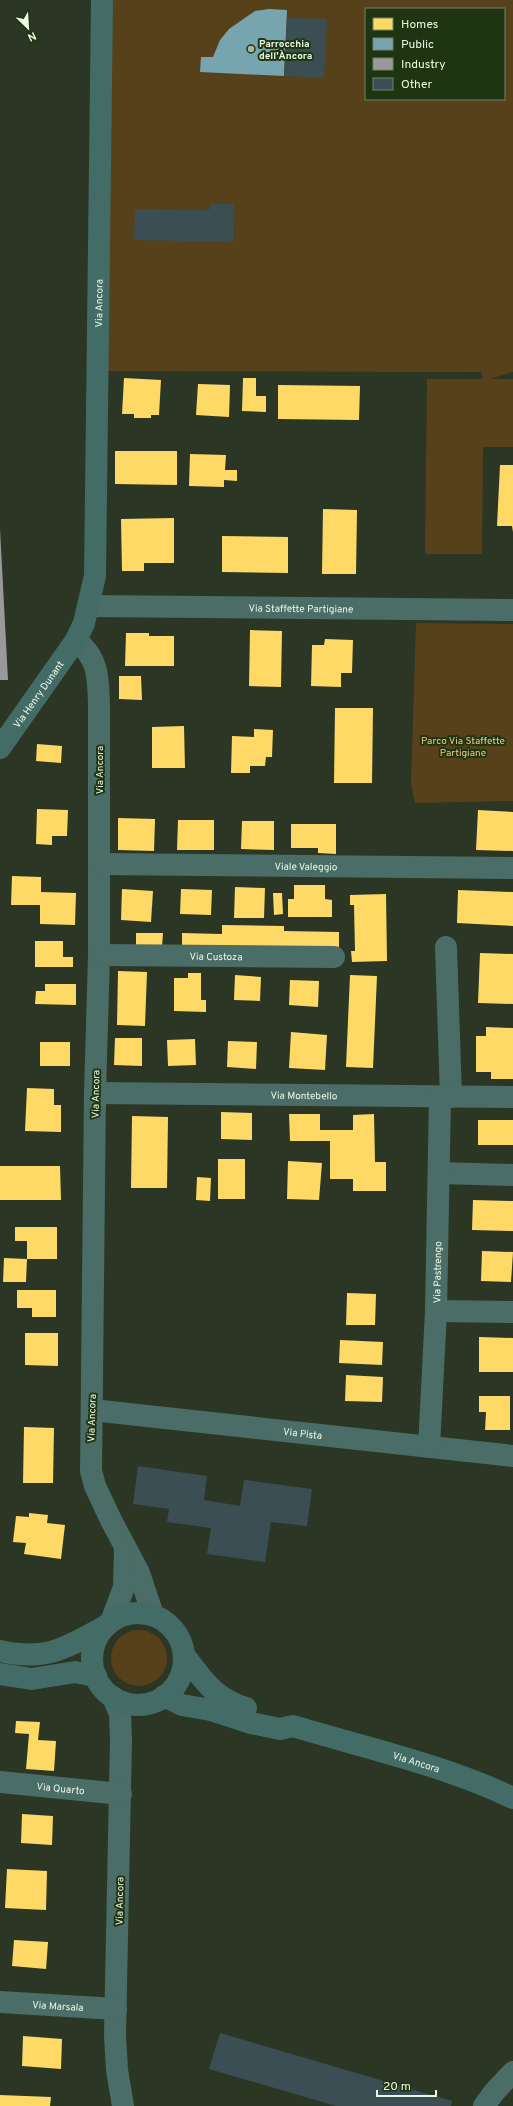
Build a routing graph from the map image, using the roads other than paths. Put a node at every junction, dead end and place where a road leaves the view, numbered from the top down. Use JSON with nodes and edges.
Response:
{"nodes":[{"id":1,"x":102,"y":0,"type":"edge"},
{"id":2,"x":89,"y":606,"type":"junction"},
{"id":3,"x":513,"y":610,"type":"edge"},
{"id":4,"x":76,"y":640,"type":"junction"},
{"id":5,"x":0,"y":748,"type":"edge"},
{"id":6,"x":100,"y":864,"type":"junction"},
{"id":7,"x":513,"y":868,"type":"edge"},
{"id":8,"x":446,"y":947,"type":"dead end"},
{"id":9,"x":99,"y":955,"type":"junction"},
{"id":10,"x":334,"y":957,"type":"dead end"},
{"id":11,"x":95,"y":1093,"type":"junction"},
{"id":12,"x":446,"y":1097,"type":"junction"},
{"id":13,"x":513,"y":1097,"type":"edge"},
{"id":14,"x":440,"y":1173,"type":"junction"},
{"id":15,"x":513,"y":1175,"type":"edge"},
{"id":16,"x":436,"y":1311,"type":"junction"},
{"id":17,"x":513,"y":1312,"type":"edge"},
{"id":18,"x":92,"y":1410,"type":"junction"},
{"id":19,"x":429,"y":1447,"type":"junction"},
{"id":20,"x":513,"y":1456,"type":"edge"},
{"id":21,"x":125,"y":1549,"type":"junction"},
{"id":22,"x":154,"y":1615,"type":"junction"},
{"id":23,"x":108,"y":1624,"type":"junction"},
{"id":24,"x":0,"y":1651,"type":"edge"},
{"id":25,"x":184,"y":1655,"type":"junction"},
{"id":26,"x":0,"y":1674,"type":"edge"},
{"id":27,"x":96,"y":1676,"type":"junction"},
{"id":28,"x":164,"y":1696,"type":"junction"},
{"id":29,"x":113,"y":1697,"type":"junction"},
{"id":30,"x":293,"y":1726,"type":"junction"},
{"id":31,"x":0,"y":1782,"type":"edge"},
{"id":32,"x":121,"y":1794,"type":"junction"},
{"id":33,"x":513,"y":1798,"type":"edge"},
{"id":34,"x":0,"y":2002,"type":"edge"},
{"id":35,"x":116,"y":2009,"type":"junction"},
{"id":36,"x":513,"y":2072,"type":"edge"},
{"id":37,"x":123,"y":2106,"type":"edge"},
{"id":38,"x":484,"y":2106,"type":"edge"}],
"edges":[{"from":1,"to":2,"type":"main road","name":"Via Ancora"},
{"from":2,"to":3,"type":"street","name":"Via Staffette Partigiane"},
{"from":2,"to":4,"type":"main road","name":"Via Ancora"},
{"from":4,"to":5,"type":"main road","name":"Via Henry Dunant"},
{"from":4,"to":6,"type":"street","name":"Via Ancora"},
{"from":6,"to":7,"type":"street","name":"Viale Valeggio"},
{"from":6,"to":9,"type":"street","name":"Via Ancora"},
{"from":8,"to":12,"type":"street","name":"Via Pastrengo"},
{"from":9,"to":10,"type":"street","name":"Via Custoza"},
{"from":9,"to":11,"type":"street","name":"Via Ancora"},
{"from":11,"to":12,"type":"street","name":"Via Montebello"},
{"from":11,"to":18,"type":"street","name":"Via Ancora"},
{"from":12,"to":13,"type":"street","name":"Via Montebello"},
{"from":12,"to":14,"type":"street","name":"Via Pastrengo"},
{"from":14,"to":15,"type":"street"},
{"from":14,"to":16,"type":"street","name":"Via Pastrengo"},
{"from":16,"to":17,"type":"street"},
{"from":16,"to":19,"type":"street","name":"Via Pastrengo"},
{"from":18,"to":19,"type":"street","name":"Via Pista"},
{"from":18,"to":21,"type":"street","name":"Via Ancora"},
{"from":19,"to":20,"type":"street","name":"Via Pista"},
{"from":21,"to":22,"type":"street","name":"Via Ancora"},
{"from":21,"to":23,"type":"street","name":"Via Ancora"},
{"from":22,"to":23,"type":"main road","name":"Via Ancora"},
{"from":22,"to":25,"type":"main road","name":"Via Ancora"},
{"from":23,"to":24,"type":"main road"},
{"from":23,"to":27,"type":"main road","name":"Via Ancora"},
{"from":25,"to":28,"type":"main road","name":"Via Ancora"},
{"from":25,"to":30,"type":"main road","name":"Via Ancora"},
{"from":26,"to":27,"type":"main road"},
{"from":27,"to":29,"type":"main road","name":"Via Ancora"},
{"from":28,"to":29,"type":"main road","name":"Via Ancora"},
{"from":28,"to":30,"type":"main road","name":"Via Ancora"},
{"from":29,"to":32,"type":"street","name":"Via Ancora"},
{"from":30,"to":33,"type":"main road","name":"Via Ancora"},
{"from":31,"to":32,"type":"street","name":"Via Quarto"},
{"from":32,"to":35,"type":"street","name":"Via Ancora"},
{"from":34,"to":35,"type":"street","name":"Via Marsala"},
{"from":35,"to":37,"type":"street","name":"Via Ancora"},
{"from":36,"to":38,"type":"street"}]}
